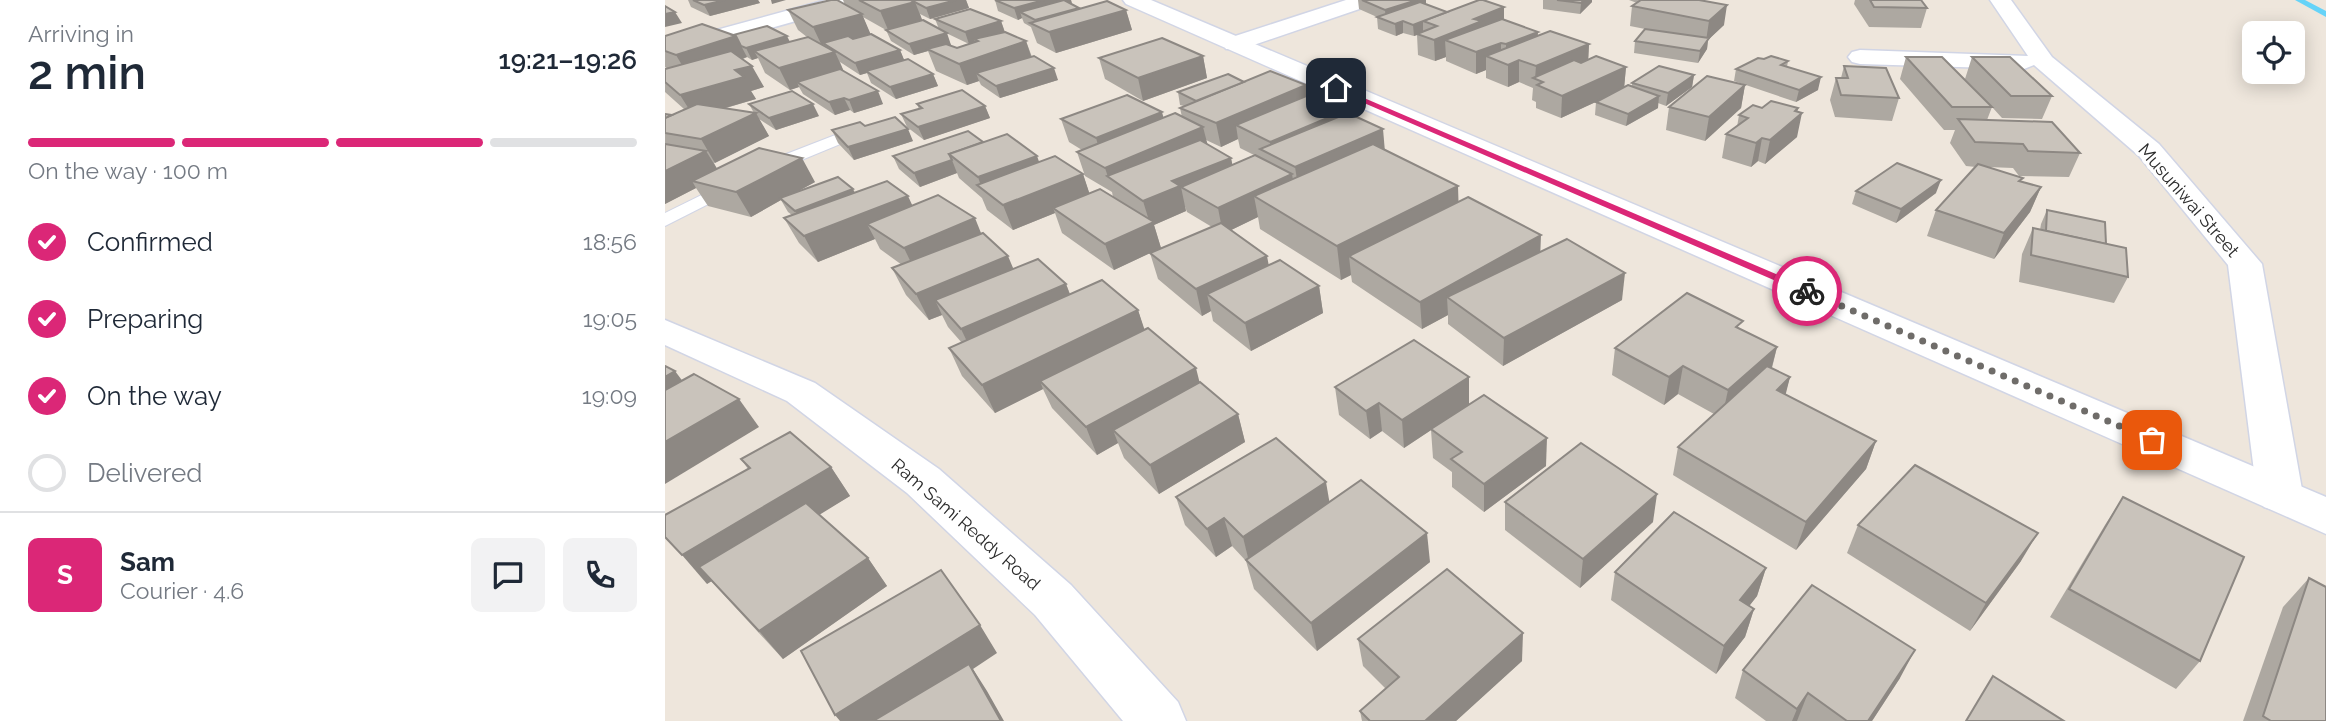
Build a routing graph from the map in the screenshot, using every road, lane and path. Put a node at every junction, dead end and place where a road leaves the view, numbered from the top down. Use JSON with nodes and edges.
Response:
{"nodes":[{"id":1,"x":849,"y":0,"type":"edge"},
{"id":2,"x":1133,"y":0,"type":"edge"},
{"id":3,"x":1367,"y":0,"type":"edge"},
{"id":4,"x":2000,"y":0,"type":"edge"},
{"id":5,"x":1234,"y":44,"type":"junction"},
{"id":6,"x":665,"y":51,"type":"edge"},
{"id":7,"x":1860,"y":57,"type":"dead end"},
{"id":8,"x":2044,"y":62,"type":"junction"},
{"id":9,"x":861,"y":130,"type":"edge"},
{"id":10,"x":665,"y":220,"type":"edge"},
{"id":11,"x":665,"y":331,"type":"edge"},
{"id":12,"x":2280,"y":495,"type":"junction"},
{"id":13,"x":2326,"y":516,"type":"edge"},
{"id":14,"x":1158,"y":721,"type":"edge"}],
"edges":[{"from":1,"to":6,"type":"street"},
{"from":2,"to":5,"type":"street"},
{"from":3,"to":5,"type":"street"},
{"from":4,"to":8,"type":"street","name":"Musuniwai Street"},
{"from":5,"to":12,"type":"street"},
{"from":7,"to":8,"type":"street"},
{"from":8,"to":12,"type":"street","name":"Musuniwai Street"},
{"from":9,"to":10,"type":"lane"},
{"from":11,"to":14,"type":"street","name":"Ram Sami Reddy Road"},
{"from":12,"to":13,"type":"street"}]}
